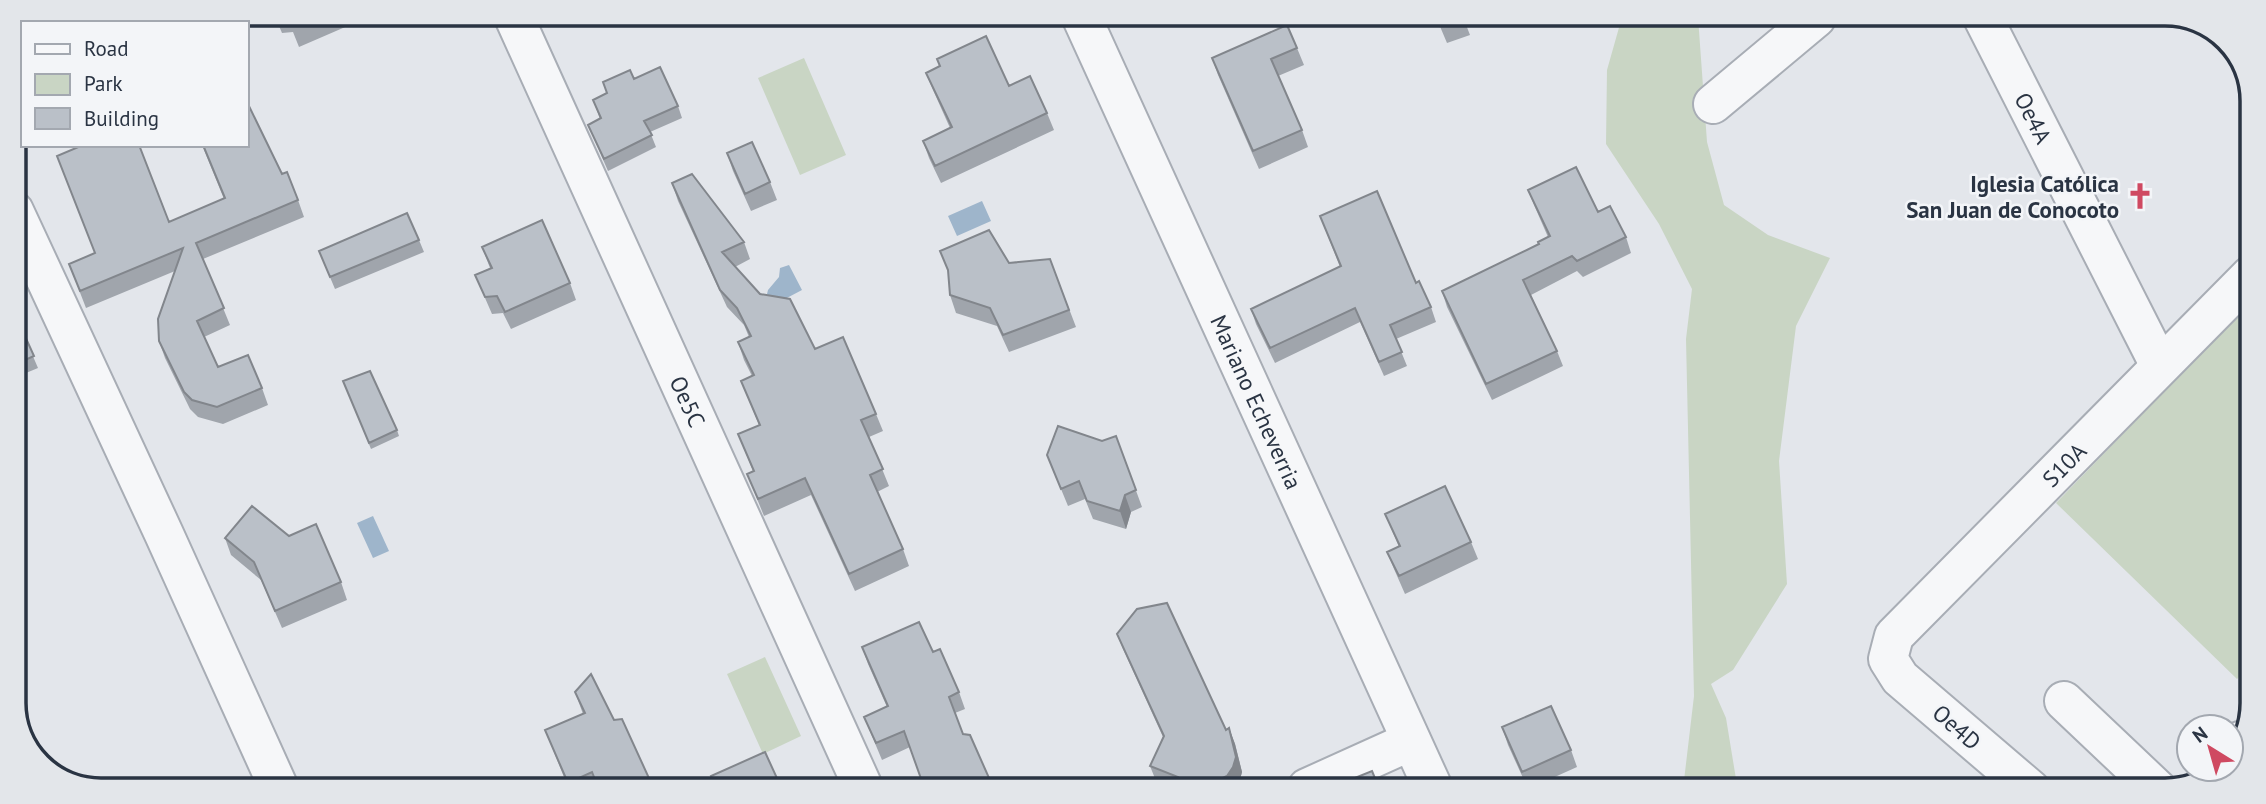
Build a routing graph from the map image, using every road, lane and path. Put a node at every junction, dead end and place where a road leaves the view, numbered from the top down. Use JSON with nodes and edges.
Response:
{"nodes":[{"id":1,"x":518,"y":26,"type":"edge"},
{"id":2,"x":1086,"y":26,"type":"edge"},
{"id":3,"x":1806,"y":26,"type":"edge"},
{"id":4,"x":1987,"y":26,"type":"edge"},
{"id":5,"x":1713,"y":104,"type":"dead end"},
{"id":6,"x":28,"y":279,"type":"edge"},
{"id":7,"x":2240,"y":285,"type":"edge"},
{"id":8,"x":2160,"y":366,"type":"junction"},
{"id":9,"x":1888,"y":659,"type":"joint"},
{"id":10,"x":2064,"y":701,"type":"dead end"},
{"id":11,"x":1411,"y":741,"type":"junction"},
{"id":12,"x":274,"y":778,"type":"edge"},
{"id":13,"x":859,"y":778,"type":"edge"},
{"id":14,"x":1329,"y":778,"type":"edge"},
{"id":15,"x":1428,"y":778,"type":"edge"},
{"id":16,"x":2017,"y":778,"type":"edge"},
{"id":17,"x":2145,"y":778,"type":"edge"}],
"edges":[{"from":1,"to":13,"type":"street","name":"Oe5C"},
{"from":2,"to":11,"type":"street","name":"Mariano Echeverria"},
{"from":3,"to":5,"type":"street"},
{"from":4,"to":8,"type":"street","name":"Oe4A"},
{"from":6,"to":12,"type":"street"},
{"from":7,"to":8,"type":"street","name":"S10A"},
{"from":8,"to":9,"type":"street","name":"S10A"},
{"from":9,"to":16,"type":"street","name":"Oe4D"},
{"from":10,"to":17,"type":"street"},
{"from":11,"to":14,"type":"street"},
{"from":11,"to":15,"type":"street","name":"Mariano Echeverria"}]}
